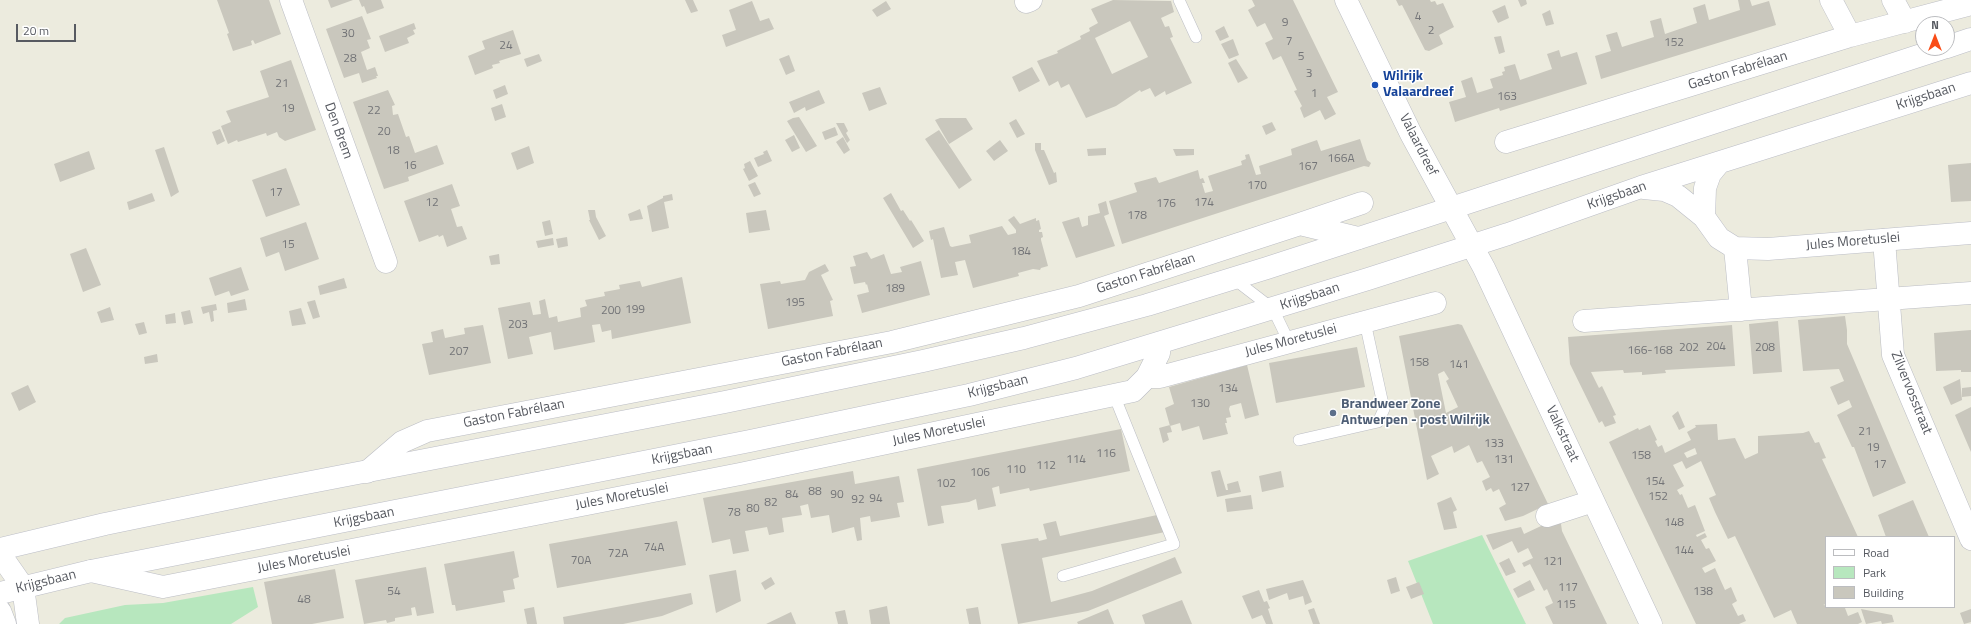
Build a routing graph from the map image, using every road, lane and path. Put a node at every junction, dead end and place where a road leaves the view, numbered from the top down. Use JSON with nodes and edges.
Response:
{"nodes":[{"id":1,"x":291,"y":0,"type":"edge"},
{"id":2,"x":1179,"y":0,"type":"edge"},
{"id":3,"x":1346,"y":0,"type":"edge"},
{"id":4,"x":1831,"y":0,"type":"edge"},
{"id":5,"x":1893,"y":0,"type":"edge"},
{"id":6,"x":1971,"y":4,"type":"edge"},
{"id":7,"x":1904,"y":22,"type":"junction"},
{"id":8,"x":1850,"y":36,"type":"junction"},
{"id":9,"x":1196,"y":37,"type":"dead end"},
{"id":10,"x":1971,"y":39,"type":"edge"},
{"id":11,"x":1955,"y":44,"type":"edge"},
{"id":12,"x":1917,"y":56,"type":"edge"},
{"id":13,"x":1971,"y":82,"type":"edge"},
{"id":14,"x":1506,"y":142,"type":"dead end"},
{"id":15,"x":1719,"y":163,"type":"junction"},
{"id":16,"x":1641,"y":188,"type":"junction"},
{"id":17,"x":1362,"y":203,"type":"dead end"},
{"id":18,"x":1451,"y":208,"type":"junction"},
{"id":19,"x":1704,"y":217,"type":"junction"},
{"id":20,"x":1300,"y":224,"type":"junction"},
{"id":21,"x":1971,"y":233,"type":"edge"},
{"id":22,"x":1358,"y":238,"type":"junction"},
{"id":23,"x":1884,"y":240,"type":"junction"},
{"id":24,"x":1472,"y":246,"type":"junction"},
{"id":25,"x":1736,"y":248,"type":"junction"},
{"id":26,"x":386,"y":262,"type":"dead end"},
{"id":27,"x":1234,"y":279,"type":"junction"},
{"id":28,"x":1971,"y":293,"type":"edge"},
{"id":29,"x":1889,"y":299,"type":"junction"},
{"id":30,"x":1435,"y":303,"type":"dead end"},
{"id":31,"x":1273,"y":309,"type":"junction"},
{"id":32,"x":1741,"y":310,"type":"junction"},
{"id":33,"x":1584,"y":321,"type":"dead end"},
{"id":34,"x":1365,"y":322,"type":"junction"},
{"id":35,"x":1289,"y":342,"type":"junction"},
{"id":36,"x":1160,"y":343,"type":"junction"},
{"id":37,"x":1147,"y":377,"type":"junction"},
{"id":38,"x":1114,"y":395,"type":"junction"},
{"id":39,"x":1299,"y":440,"type":"dead end"},
{"id":40,"x":367,"y":472,"type":"junction"},
{"id":41,"x":1593,"y":501,"type":"junction"},
{"id":42,"x":1547,"y":516,"type":"dead end"},
{"id":43,"x":1971,"y":539,"type":"edge"},
{"id":44,"x":0,"y":549,"type":"edge"},
{"id":45,"x":0,"y":554,"type":"edge"},
{"id":46,"x":91,"y":571,"type":"junction"},
{"id":47,"x":1063,"y":576,"type":"dead end"},
{"id":48,"x":23,"y":587,"type":"junction"},
{"id":49,"x":0,"y":593,"type":"edge"},
{"id":50,"x":0,"y":611,"type":"edge"},
{"id":51,"x":5,"y":624,"type":"edge"},
{"id":52,"x":28,"y":624,"type":"edge"},
{"id":53,"x":1651,"y":624,"type":"edge"}],
"edges":[{"from":1,"to":26,"type":"street","name":"Den Brem"},
{"from":2,"to":9,"type":"lane"},
{"from":3,"to":18,"type":"street","name":"Valaardreef"},
{"from":4,"to":8,"type":"street"},
{"from":5,"to":7,"type":"street"},
{"from":6,"to":7,"type":"street","name":"Gaston Fabrélaan"},
{"from":7,"to":8,"type":"street","name":"Gaston Fabrélaan"},
{"from":8,"to":14,"type":"street","name":"Gaston Fabrélaan"},
{"from":10,"to":11,"type":"street"},
{"from":12,"to":18,"type":"street"},
{"from":13,"to":15,"type":"street","name":"Krijgsbaan"},
{"from":15,"to":16,"type":"street","name":"Krijgsbaan"},
{"from":15,"to":19,"type":"street"},
{"from":16,"to":19,"type":"street","name":"Jules Moretuslei"},
{"from":16,"to":24,"type":"street","name":"Krijgsbaan"},
{"from":17,"to":20,"type":"street","name":"Gaston Fabrélaan"},
{"from":18,"to":22,"type":"street"},
{"from":18,"to":24,"type":"street","name":"Valaardreef"},
{"from":19,"to":25,"type":"street","name":"Jules Moretuslei"},
{"from":20,"to":22,"type":"street"},
{"from":20,"to":40,"type":"street","name":"Gaston Fabrélaan"},
{"from":21,"to":23,"type":"street","name":"Jules Moretuslei"},
{"from":22,"to":27,"type":"street"},
{"from":23,"to":25,"type":"street","name":"Jules Moretuslei"},
{"from":23,"to":29,"type":"street","name":"Zilvervosstraat"},
{"from":24,"to":31,"type":"street","name":"Krijgsbaan"},
{"from":24,"to":41,"type":"street","name":"Valkstraat"},
{"from":25,"to":32,"type":"street"},
{"from":27,"to":31,"type":"lane"},
{"from":27,"to":40,"type":"street"},
{"from":28,"to":29,"type":"street"},
{"from":29,"to":32,"type":"street"},
{"from":29,"to":43,"type":"street","name":"Zilvervosstraat"},
{"from":30,"to":34,"type":"street","name":"Jules Moretuslei"},
{"from":31,"to":35,"type":"lane"},
{"from":31,"to":36,"type":"street","name":"Krijgsbaan"},
{"from":32,"to":33,"type":"street"},
{"from":34,"to":35,"type":"street","name":"Jules Moretuslei"},
{"from":34,"to":39,"type":"lane"},
{"from":35,"to":37,"type":"street","name":"Jules Moretuslei"},
{"from":36,"to":37,"type":"street","name":"Jules Moretuslei"},
{"from":36,"to":46,"type":"street","name":"Krijgsbaan"},
{"from":37,"to":38,"type":"street","name":"Jules Moretuslei"},
{"from":38,"to":46,"type":"street","name":"Jules Moretuslei"},
{"from":38,"to":47,"type":"lane"},
{"from":40,"to":44,"type":"street"},
{"from":41,"to":42,"type":"street"},
{"from":41,"to":53,"type":"street","name":"Valkstraat"},
{"from":45,"to":48,"type":"street"},
{"from":46,"to":48,"type":"street","name":"Krijgsbaan"},
{"from":48,"to":49,"type":"street","name":"Krijgsbaan"},
{"from":48,"to":52,"type":"street"},
{"from":50,"to":51,"type":"street"}]}
